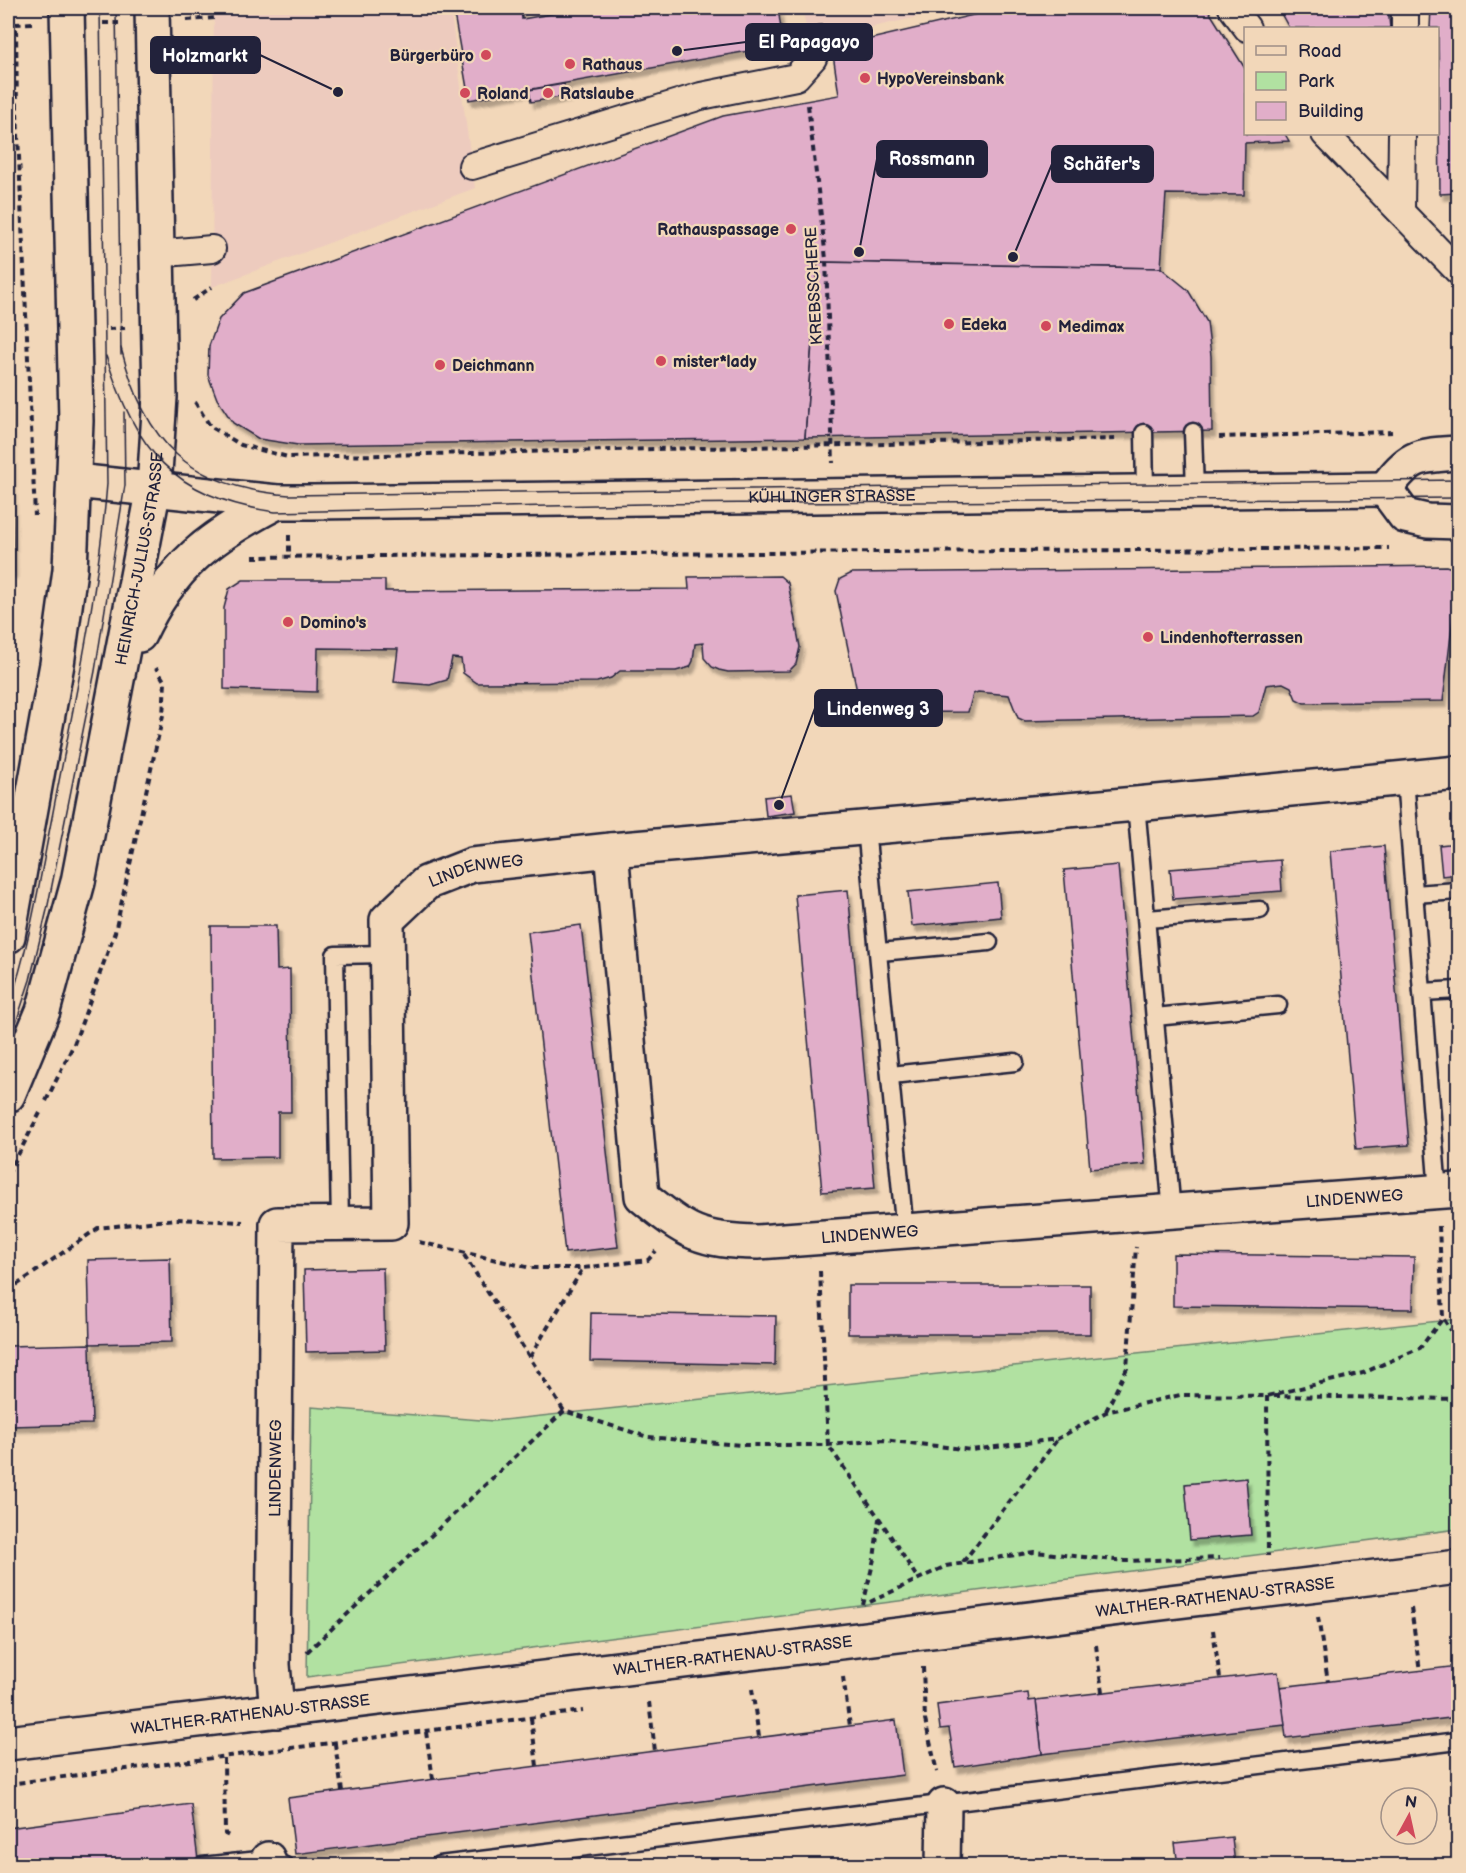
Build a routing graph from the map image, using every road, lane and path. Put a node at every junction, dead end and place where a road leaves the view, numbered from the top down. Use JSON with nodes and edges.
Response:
{"nodes":[{"id":1,"x":1233,"y":8,"type":"edge"},
{"id":2,"x":1405,"y":8,"type":"edge"},
{"id":3,"x":67,"y":15,"type":"edge"},
{"id":4,"x":153,"y":15,"type":"edge"},
{"id":5,"x":1245,"y":27,"type":"edge"},
{"id":6,"x":1405,"y":27,"type":"edge"},
{"id":7,"x":822,"y":39,"type":"dead end"},
{"id":8,"x":796,"y":77,"type":"junction"},
{"id":9,"x":1326,"y":135,"type":"edge"},
{"id":10,"x":1402,"y":135,"type":"edge"},
{"id":11,"x":472,"y":166,"type":"dead end"},
{"id":12,"x":1401,"y":210,"type":"junction"},
{"id":13,"x":212,"y":249,"type":"dead end"},
{"id":14,"x":155,"y":254,"type":"junction"},
{"id":15,"x":1458,"y":271,"type":"edge"},
{"id":16,"x":192,"y":397,"type":"dead end"},
{"id":17,"x":1401,"y":432,"type":"dead end"},
{"id":18,"x":1193,"y":435,"type":"joint"},
{"id":19,"x":1144,"y":436,"type":"joint"},
{"id":20,"x":832,"y":447,"type":"junction"},
{"id":21,"x":1458,"y":453,"type":"edge"},
{"id":22,"x":75,"y":481,"type":"junction"},
{"id":23,"x":154,"y":488,"type":"junction"},
{"id":24,"x":1385,"y":489,"type":"junction"},
{"id":25,"x":1195,"y":491,"type":"junction"},
{"id":26,"x":1145,"y":492,"type":"junction"},
{"id":27,"x":834,"y":496,"type":"junction"},
{"id":28,"x":277,"y":502,"type":"junction"},
{"id":29,"x":1458,"y":522,"type":"edge"},
{"id":30,"x":35,"y":523,"type":"dead end"},
{"id":31,"x":1399,"y":548,"type":"dead end"},
{"id":32,"x":289,"y":556,"type":"dead end"},
{"id":33,"x":120,"y":675,"type":"junction"},
{"id":34,"x":1458,"y":773,"type":"edge"},
{"id":35,"x":1405,"y":778,"type":"junction"},
{"id":36,"x":1136,"y":804,"type":"junction"},
{"id":37,"x":866,"y":828,"type":"junction"},
{"id":38,"x":611,"y":850,"type":"junction"},
{"id":39,"x":1458,"y":891,"type":"edge"},
{"id":40,"x":1414,"y":894,"type":"junction"},
{"id":41,"x":1260,"y":910,"type":"dead end"},
{"id":42,"x":1147,"y":919,"type":"junction"},
{"id":43,"x":8,"y":936,"type":"edge"},
{"id":44,"x":989,"y":942,"type":"dead end"},
{"id":45,"x":880,"y":952,"type":"junction"},
{"id":46,"x":387,"y":954,"type":"junction"},
{"id":47,"x":1458,"y":990,"type":"edge"},
{"id":48,"x":1422,"y":993,"type":"junction"},
{"id":49,"x":1278,"y":1005,"type":"dead end"},
{"id":50,"x":1155,"y":1017,"type":"junction"},
{"id":51,"x":1015,"y":1062,"type":"dead end"},
{"id":52,"x":891,"y":1075,"type":"junction"},
{"id":53,"x":8,"y":1095,"type":"edge"},
{"id":54,"x":1448,"y":1191,"type":"edge"},
{"id":55,"x":1172,"y":1213,"type":"junction"},
{"id":56,"x":1138,"y":1215,"type":"junction"},
{"id":57,"x":340,"y":1223,"type":"junction"},
{"id":58,"x":391,"y":1223,"type":"junction"},
{"id":59,"x":277,"y":1224,"type":"junction"},
{"id":60,"x":679,"y":1227,"type":"junction"},
{"id":61,"x":905,"y":1233,"type":"junction"},
{"id":62,"x":819,"y":1239,"type":"junction"},
{"id":63,"x":464,"y":1255,"type":"junction"},
{"id":64,"x":583,"y":1268,"type":"junction"},
{"id":65,"x":8,"y":1291,"type":"edge"},
{"id":66,"x":1443,"y":1318,"type":"junction"},
{"id":67,"x":1458,"y":1341,"type":"edge"},
{"id":68,"x":530,"y":1357,"type":"junction"},
{"id":69,"x":1267,"y":1396,"type":"junction"},
{"id":70,"x":1458,"y":1399,"type":"edge"},
{"id":71,"x":564,"y":1411,"type":"junction"},
{"id":72,"x":1106,"y":1412,"type":"junction"},
{"id":73,"x":1057,"y":1439,"type":"junction"},
{"id":74,"x":828,"y":1445,"type":"junction"},
{"id":75,"x":879,"y":1518,"type":"junction"},
{"id":76,"x":1280,"y":1556,"type":"dead end"},
{"id":77,"x":1256,"y":1557,"type":"dead end"},
{"id":78,"x":1268,"y":1557,"type":"junction"},
{"id":79,"x":1220,"y":1558,"type":"dead end"},
{"id":80,"x":963,"y":1562,"type":"junction"},
{"id":81,"x":1458,"y":1567,"type":"edge"},
{"id":82,"x":918,"y":1579,"type":"junction"},
{"id":83,"x":863,"y":1605,"type":"junction"},
{"id":84,"x":1410,"y":1605,"type":"dead end"},
{"id":85,"x":851,"y":1607,"type":"dead end"},
{"id":86,"x":1318,"y":1616,"type":"dead end"},
{"id":87,"x":1213,"y":1629,"type":"dead end"},
{"id":88,"x":1096,"y":1644,"type":"dead end"},
{"id":89,"x":923,"y":1666,"type":"dead end"},
{"id":90,"x":1420,"y":1671,"type":"dead end"},
{"id":91,"x":843,"y":1676,"type":"dead end"},
{"id":92,"x":273,"y":1678,"type":"junction"},
{"id":93,"x":1220,"y":1678,"type":"dead end"},
{"id":94,"x":1328,"y":1682,"type":"dead end"},
{"id":95,"x":752,"y":1689,"type":"dead end"},
{"id":96,"x":1102,"y":1692,"type":"dead end"},
{"id":97,"x":649,"y":1702,"type":"dead end"},
{"id":98,"x":277,"y":1711,"type":"junction"},
{"id":99,"x":531,"y":1718,"type":"dead end"},
{"id":100,"x":850,"y":1726,"type":"dead end"},
{"id":101,"x":426,"y":1732,"type":"dead end"},
{"id":102,"x":759,"y":1737,"type":"dead end"},
{"id":103,"x":1458,"y":1741,"type":"edge"},
{"id":104,"x":8,"y":1743,"type":"edge"},
{"id":105,"x":335,"y":1744,"type":"dead end"},
{"id":106,"x":655,"y":1751,"type":"dead end"},
{"id":107,"x":537,"y":1766,"type":"dead end"},
{"id":108,"x":433,"y":1779,"type":"dead end"},
{"id":109,"x":8,"y":1784,"type":"edge"},
{"id":110,"x":342,"y":1791,"type":"dead end"},
{"id":111,"x":944,"y":1805,"type":"junction"},
{"id":112,"x":273,"y":1863,"type":"edge"},
{"id":113,"x":439,"y":1865,"type":"edge"},
{"id":114,"x":202,"y":1866,"type":"edge"},
{"id":115,"x":430,"y":1866,"type":"edge"},
{"id":116,"x":943,"y":1866,"type":"edge"}],
"edges":[{"from":1,"to":5,"type":"street"},
{"from":2,"to":6,"type":"street"},
{"from":3,"to":4,"type":"path"},
{"from":3,"to":22,"type":"street"},
{"from":3,"to":30,"type":"path"},
{"from":4,"to":14,"type":"street","name":"HEINRICH-JULIUS-STRASSE"},
{"from":7,"to":8,"type":"street"},
{"from":8,"to":11,"type":"street"},
{"from":8,"to":20,"type":"path","name":"KREBSSCHERE"},
{"from":9,"to":12,"type":"street"},
{"from":10,"to":12,"type":"street"},
{"from":12,"to":15,"type":"street"},
{"from":13,"to":14,"type":"street"},
{"from":14,"to":23,"type":"street","name":"HEINRICH-JULIUS-STRASSE"},
{"from":16,"to":20,"type":"path"},
{"from":17,"to":18,"type":"path"},
{"from":18,"to":25,"type":"lane"},
{"from":19,"to":20,"type":"path"},
{"from":19,"to":26,"type":"lane"},
{"from":20,"to":27,"type":"path","name":"KREBSSCHERE"},
{"from":21,"to":24,"type":"street"},
{"from":22,"to":23,"type":"street","name":"KÜHLINGER STRASSE"},
{"from":22,"to":43,"type":"street"},
{"from":23,"to":28,"type":"street","name":"KÜHLINGER STRASSE"},
{"from":23,"to":33,"type":"street","name":"HEINRICH-JULIUS-STRASSE"},
{"from":24,"to":25,"type":"street","name":"KÜHLINGER STRASSE"},
{"from":24,"to":29,"type":"street"},
{"from":25,"to":26,"type":"street","name":"KÜHLINGER STRASSE"},
{"from":26,"to":27,"type":"street","name":"KÜHLINGER STRASSE"},
{"from":27,"to":28,"type":"street","name":"KÜHLINGER STRASSE"},
{"from":28,"to":33,"type":"street"},
{"from":31,"to":32,"type":"path"},
{"from":33,"to":53,"type":"street","name":"HEINRICH-JULIUS-STRASSE"},
{"from":34,"to":35,"type":"street","name":"LINDENWEG"},
{"from":35,"to":36,"type":"street","name":"LINDENWEG"},
{"from":35,"to":40,"type":"lane"},
{"from":36,"to":37,"type":"street","name":"LINDENWEG"},
{"from":36,"to":42,"type":"lane"},
{"from":37,"to":38,"type":"street","name":"LINDENWEG"},
{"from":37,"to":45,"type":"lane"},
{"from":38,"to":46,"type":"street","name":"LINDENWEG"},
{"from":38,"to":60,"type":"street","name":"LINDENWEG"},
{"from":39,"to":40,"type":"lane"},
{"from":40,"to":48,"type":"lane"},
{"from":41,"to":42,"type":"lane"},
{"from":42,"to":50,"type":"lane"},
{"from":44,"to":45,"type":"lane"},
{"from":45,"to":52,"type":"lane"},
{"from":46,"to":57,"type":"lane"},
{"from":46,"to":58,"type":"street","name":"LINDENWEG"},
{"from":47,"to":48,"type":"lane"},
{"from":48,"to":54,"type":"lane"},
{"from":49,"to":50,"type":"lane"},
{"from":50,"to":55,"type":"lane"},
{"from":51,"to":52,"type":"lane"},
{"from":52,"to":61,"type":"lane"},
{"from":54,"to":55,"type":"street","name":"LINDENWEG"},
{"from":54,"to":66,"type":"path"},
{"from":55,"to":56,"type":"street","name":"LINDENWEG"},
{"from":56,"to":61,"type":"street","name":"LINDENWEG"},
{"from":56,"to":72,"type":"path"},
{"from":57,"to":58,"type":"street"},
{"from":57,"to":59,"type":"street"},
{"from":58,"to":63,"type":"path"},
{"from":59,"to":65,"type":"path"},
{"from":59,"to":92,"type":"street","name":"LINDENWEG"},
{"from":60,"to":62,"type":"street","name":"LINDENWEG"},
{"from":60,"to":64,"type":"path"},
{"from":61,"to":62,"type":"street","name":"LINDENWEG"},
{"from":62,"to":74,"type":"path"},
{"from":63,"to":64,"type":"path"},
{"from":63,"to":68,"type":"path"},
{"from":64,"to":68,"type":"path"},
{"from":66,"to":67,"type":"path"},
{"from":66,"to":69,"type":"path"},
{"from":68,"to":71,"type":"path"},
{"from":69,"to":70,"type":"path"},
{"from":69,"to":72,"type":"path"},
{"from":69,"to":78,"type":"path"},
{"from":71,"to":74,"type":"path"},
{"from":71,"to":92,"type":"path"},
{"from":72,"to":73,"type":"path"},
{"from":73,"to":74,"type":"path"},
{"from":73,"to":80,"type":"path"},
{"from":74,"to":75,"type":"path"},
{"from":75,"to":82,"type":"path"},
{"from":75,"to":83,"type":"path"},
{"from":76,"to":78,"type":"path"},
{"from":77,"to":78,"type":"path"},
{"from":79,"to":80,"type":"path"},
{"from":80,"to":82,"type":"path"},
{"from":81,"to":98,"type":"street","name":"WALTHER-RATHENAU-STRASSE"},
{"from":82,"to":83,"type":"path"},
{"from":83,"to":85,"type":"path"},
{"from":84,"to":90,"type":"path"},
{"from":86,"to":94,"type":"path"},
{"from":87,"to":93,"type":"path"},
{"from":88,"to":96,"type":"path"},
{"from":89,"to":111,"type":"path"},
{"from":91,"to":100,"type":"path"},
{"from":92,"to":98,"type":"street","name":"LINDENWEG"},
{"from":95,"to":102,"type":"path"},
{"from":97,"to":106,"type":"path"},
{"from":98,"to":104,"type":"street","name":"WALTHER-RATHENAU-STRASSE"},
{"from":99,"to":107,"type":"path"},
{"from":101,"to":108,"type":"path"},
{"from":103,"to":111,"type":"lane"},
{"from":105,"to":110,"type":"path"},
{"from":109,"to":112,"type":"path"},
{"from":111,"to":113,"type":"lane"},
{"from":111,"to":116,"type":"street"},
{"from":112,"to":114,"type":"lane"},
{"from":113,"to":115,"type":"lane"}]}
